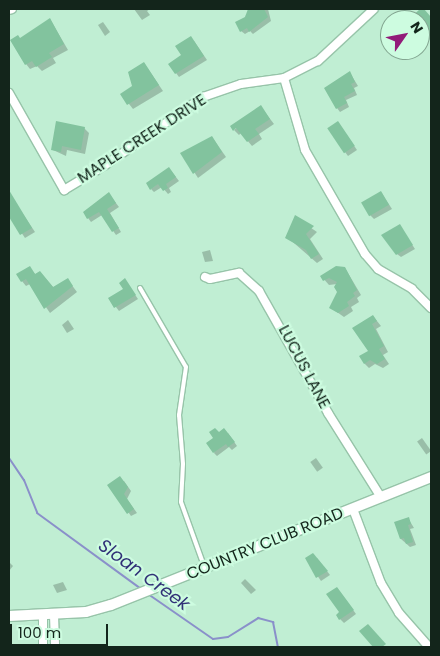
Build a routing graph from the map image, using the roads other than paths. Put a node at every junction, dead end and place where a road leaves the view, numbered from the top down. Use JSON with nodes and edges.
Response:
{"nodes":[{"id":1,"x":374,"y":9,"type":"edge"},
{"id":2,"x":284,"y":78,"type":"junction"},
{"id":3,"x":9,"y":93,"type":"edge"},
{"id":4,"x":204,"y":277,"type":"dead end"},
{"id":5,"x":140,"y":288,"type":"dead end"},
{"id":6,"x":431,"y":308,"type":"edge"},
{"id":7,"x":431,"y":477,"type":"edge"},
{"id":8,"x":382,"y":497,"type":"junction"},
{"id":9,"x":353,"y":509,"type":"junction"},
{"id":10,"x":204,"y":568,"type":"junction"},
{"id":11,"x":49,"y":615,"type":"junction"},
{"id":12,"x":9,"y":616,"type":"edge"},
{"id":13,"x":43,"y":647,"type":"edge"},
{"id":14,"x":55,"y":647,"type":"edge"},
{"id":15,"x":429,"y":647,"type":"edge"}],
"edges":[{"from":1,"to":2,"type":"street","name":"MAPLE CREEK DRIVE"},
{"from":2,"to":3,"type":"street","name":"MAPLE CREEK DRIVE"},
{"from":2,"to":6,"type":"street"},
{"from":4,"to":8,"type":"street","name":"LUCUS LANE"},
{"from":5,"to":10,"type":"lane"},
{"from":7,"to":8,"type":"main road","name":"COUNTRY CLUB ROAD"},
{"from":8,"to":9,"type":"main road","name":"COUNTRY CLUB ROAD"},
{"from":9,"to":10,"type":"main road","name":"COUNTRY CLUB ROAD"},
{"from":9,"to":15,"type":"street"},
{"from":10,"to":11,"type":"main road","name":"COUNTRY CLUB ROAD"},
{"from":11,"to":12,"type":"main road","name":"COUNTRY CLUB ROAD"},
{"from":11,"to":13,"type":"street"},
{"from":11,"to":14,"type":"street"}]}
